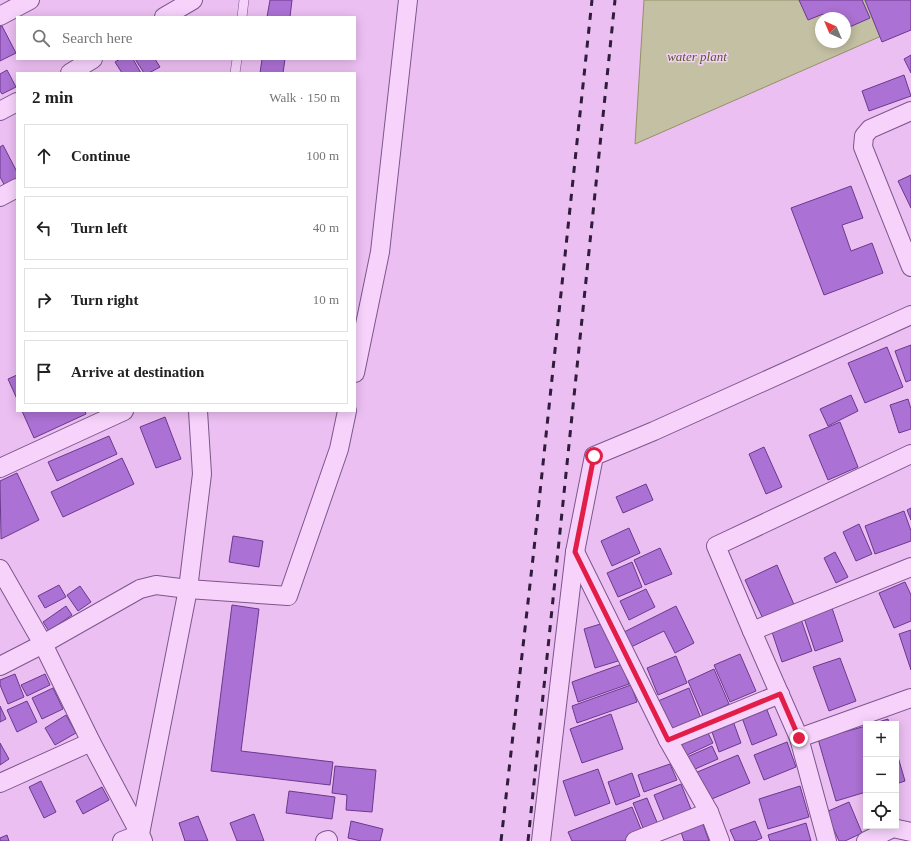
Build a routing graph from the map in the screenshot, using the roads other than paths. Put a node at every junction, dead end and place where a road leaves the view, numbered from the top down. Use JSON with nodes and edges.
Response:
{"nodes":[{"id":1,"x":30,"y":0,"type":"edge"},
{"id":2,"x":193,"y":0,"type":"edge"},
{"id":3,"x":244,"y":0,"type":"edge"},
{"id":4,"x":408,"y":0,"type":"edge"},
{"id":5,"x":0,"y":16,"type":"edge"},
{"id":6,"x":166,"y":16,"type":"edge"},
{"id":7,"x":242,"y":16,"type":"edge"},
{"id":8,"x":91,"y":60,"type":"edge"},
{"id":9,"x":237,"y":60,"type":"edge"},
{"id":10,"x":72,"y":72,"type":"edge"},
{"id":11,"x":235,"y":72,"type":"edge"},
{"id":12,"x":16,"y":103,"type":"edge"},
{"id":13,"x":0,"y":111,"type":"edge"},
{"id":14,"x":911,"y":111,"type":"edge"},
{"id":15,"x":16,"y":189,"type":"edge"},
{"id":16,"x":0,"y":197,"type":"edge"},
{"id":17,"x":911,"y":267,"type":"edge"},
{"id":18,"x":911,"y":315,"type":"edge"},
{"id":19,"x":356,"y":368,"type":"edge"},
{"id":20,"x":122,"y":412,"type":"edge"},
{"id":21,"x":198,"y":412,"type":"edge"},
{"id":22,"x":347,"y":412,"type":"edge"},
{"id":23,"x":911,"y":454,"type":"edge"},
{"id":24,"x":0,"y":468,"type":"edge"},
{"id":25,"x":575,"y":552,"type":"junction"},
{"id":26,"x":911,"y":567,"type":"edge"},
{"id":27,"x":1,"y":572,"type":"edge"},
{"id":28,"x":188,"y":589,"type":"junction"},
{"id":29,"x":752,"y":631,"type":"junction"},
{"id":30,"x":43,"y":644,"type":"junction"},
{"id":31,"x":0,"y":666,"type":"edge"},
{"id":32,"x":780,"y":694,"type":"junction"},
{"id":33,"x":911,"y":698,"type":"edge"},
{"id":34,"x":799,"y":738,"type":"junction"},
{"id":35,"x":668,"y":740,"type":"junction"},
{"id":36,"x":92,"y":742,"type":"junction"},
{"id":37,"x":0,"y":783,"type":"edge"},
{"id":38,"x":709,"y":812,"type":"junction"},
{"id":39,"x":911,"y":832,"type":"edge"},
{"id":40,"x":142,"y":838,"type":"edge"},
{"id":41,"x":122,"y":841,"type":"edge"},
{"id":42,"x":541,"y":841,"type":"edge"},
{"id":43,"x":635,"y":841,"type":"edge"},
{"id":44,"x":720,"y":841,"type":"edge"},
{"id":45,"x":827,"y":841,"type":"edge"},
{"id":46,"x":866,"y":841,"type":"edge"}],
"edges":[{"from":1,"to":5,"type":"street"},
{"from":2,"to":6,"type":"street"},
{"from":3,"to":7,"type":"lane"},
{"from":4,"to":19,"type":"street"},
{"from":8,"to":10,"type":"street"},
{"from":9,"to":11,"type":"lane"},
{"from":12,"to":13,"type":"street"},
{"from":14,"to":17,"type":"street"},
{"from":15,"to":16,"type":"street"},
{"from":18,"to":25,"type":"street"},
{"from":20,"to":24,"type":"street"},
{"from":21,"to":28,"type":"street"},
{"from":22,"to":28,"type":"street"},
{"from":23,"to":29,"type":"street"},
{"from":25,"to":35,"type":"street"},
{"from":25,"to":42,"type":"street"},
{"from":26,"to":29,"type":"street"},
{"from":27,"to":30,"type":"street"},
{"from":28,"to":30,"type":"street"},
{"from":28,"to":40,"type":"street"},
{"from":29,"to":32,"type":"street"},
{"from":30,"to":31,"type":"street"},
{"from":30,"to":36,"type":"street"},
{"from":32,"to":34,"type":"street"},
{"from":32,"to":35,"type":"street"},
{"from":33,"to":34,"type":"street"},
{"from":34,"to":45,"type":"street"},
{"from":35,"to":38,"type":"street"},
{"from":36,"to":37,"type":"street"},
{"from":36,"to":40,"type":"street"},
{"from":38,"to":43,"type":"street"},
{"from":38,"to":44,"type":"street"},
{"from":39,"to":46,"type":"street"},
{"from":40,"to":41,"type":"street"}]}
